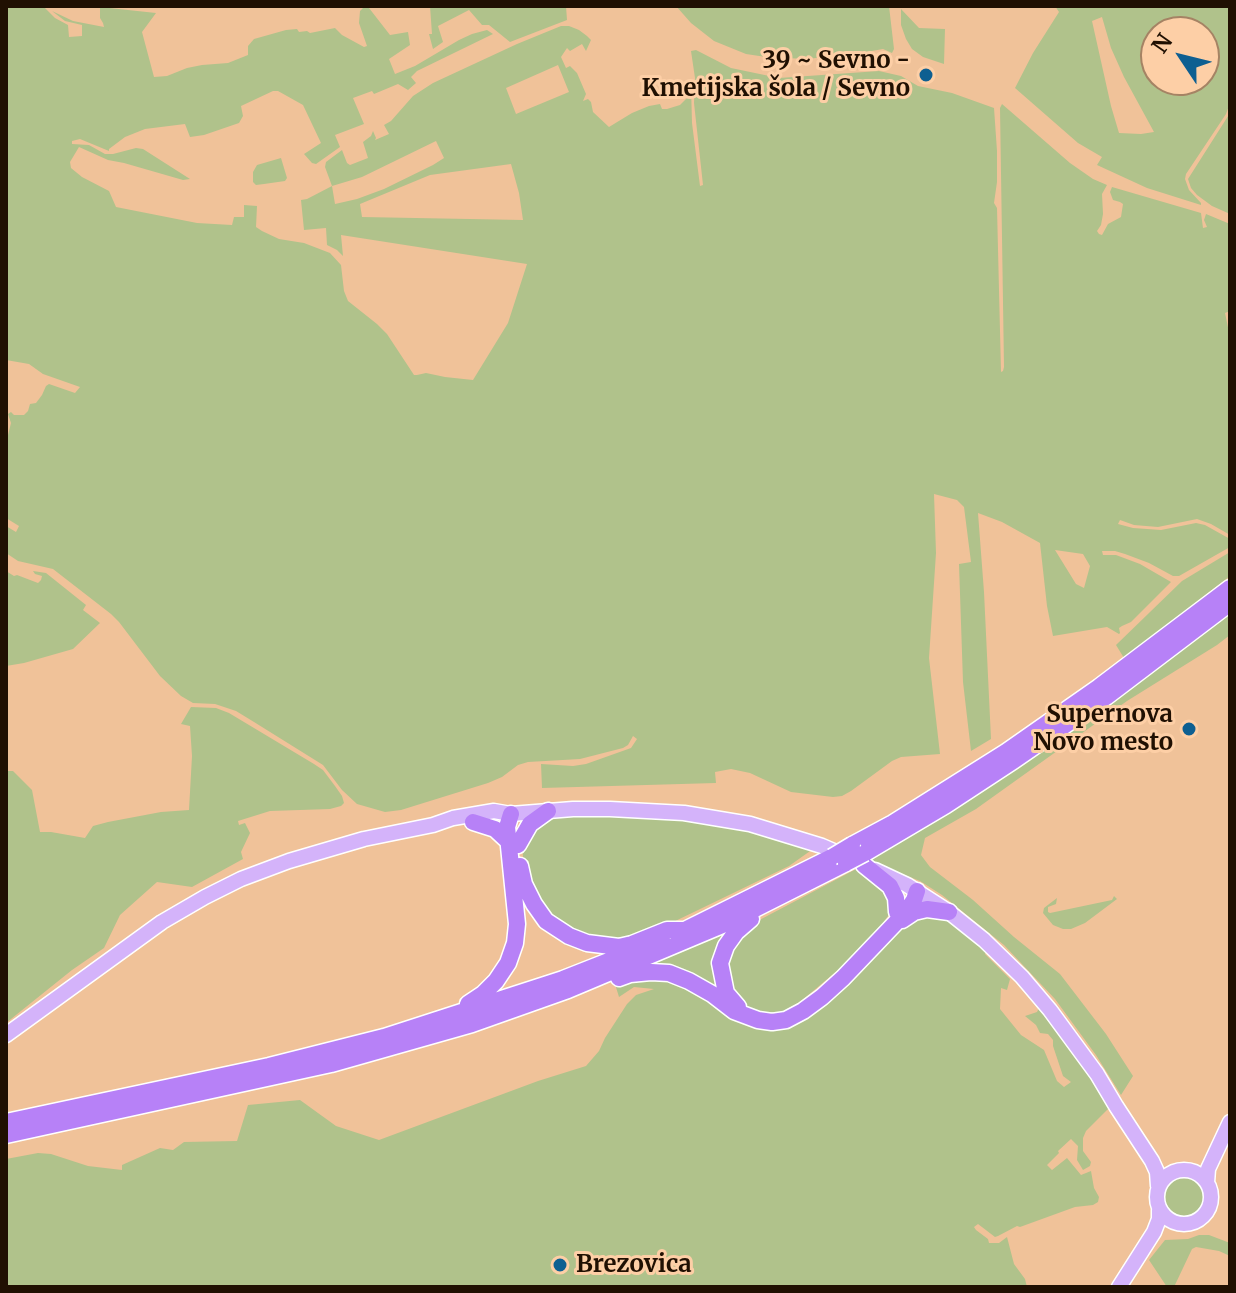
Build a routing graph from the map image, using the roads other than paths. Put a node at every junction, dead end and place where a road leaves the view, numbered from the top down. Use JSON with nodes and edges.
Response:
{"nodes":[{"id":1,"x":1230,"y":588,"type":"edge"},
{"id":2,"x":1230,"y":603,"type":"edge"},
{"id":3,"x":548,"y":811,"type":"junction"},
{"id":4,"x":511,"y":814,"type":"junction"},
{"id":5,"x":473,"y":822,"type":"junction"},
{"id":6,"x":433,"y":825,"type":"junction"},
{"id":7,"x":513,"y":844,"type":"junction"},
{"id":8,"x":860,"y":854,"type":"junction"},
{"id":9,"x":839,"y":860,"type":"junction"},
{"id":10,"x":917,"y":891,"type":"junction"},
{"id":11,"x":783,"y":896,"type":"junction"},
{"id":12,"x":949,"y":912,"type":"junction"},
{"id":13,"x":893,"y":922,"type":"junction"},
{"id":14,"x":686,"y":930,"type":"junction"},
{"id":15,"x":587,"y":983,"type":"junction"},
{"id":16,"x":749,"y":1016,"type":"junction"},
{"id":17,"x":416,"y":1028,"type":"junction"},
{"id":18,"x":6,"y":1035,"type":"edge"},
{"id":19,"x":6,"y":1122,"type":"edge"},
{"id":20,"x":1230,"y":1122,"type":"edge"},
{"id":21,"x":6,"y":1135,"type":"edge"},
{"id":22,"x":1223,"y":1136,"type":"junction"},
{"id":23,"x":1152,"y":1161,"type":"junction"},
{"id":24,"x":1181,"y":1170,"type":"junction"},
{"id":25,"x":1207,"y":1183,"type":"junction"},
{"id":26,"x":1158,"y":1186,"type":"junction"},
{"id":27,"x":1159,"y":1210,"type":"junction"},
{"id":28,"x":1180,"y":1224,"type":"junction"},
{"id":29,"x":1140,"y":1255,"type":"junction"},
{"id":30,"x":1119,"y":1287,"type":"edge"}],
"edges":[{"from":1,"to":8,"type":"highway"},
{"from":2,"to":8,"type":"highway"},
{"from":3,"to":4,"type":"main road"},
{"from":3,"to":7,"type":"highway"},
{"from":3,"to":8,"type":"main road"},
{"from":4,"to":5,"type":"main road"},
{"from":4,"to":6,"type":"main road"},
{"from":4,"to":7,"type":"highway"},
{"from":5,"to":6,"type":"main road"},
{"from":5,"to":7,"type":"highway"},
{"from":6,"to":18,"type":"main road"},
{"from":7,"to":14,"type":"highway"},
{"from":7,"to":17,"type":"highway"},
{"from":8,"to":9,"type":"highway","bridge":true},
{"from":8,"to":10,"type":"main road"},
{"from":8,"to":13,"type":"highway"},
{"from":9,"to":11,"type":"highway"},
{"from":9,"to":14,"type":"highway"},
{"from":10,"to":12,"type":"main road"},
{"from":10,"to":13,"type":"highway"},
{"from":11,"to":15,"type":"highway"},
{"from":11,"to":16,"type":"highway"},
{"from":12,"to":13,"type":"highway"},
{"from":12,"to":23,"type":"main road"},
{"from":13,"to":16,"type":"highway"},
{"from":14,"to":17,"type":"highway"},
{"from":15,"to":16,"type":"highway"},
{"from":15,"to":21,"type":"highway"},
{"from":17,"to":19,"type":"highway"},
{"from":20,"to":22,"type":"main road"},
{"from":22,"to":24,"type":"main road"},
{"from":22,"to":25,"type":"main road"},
{"from":23,"to":24,"type":"main road"},
{"from":23,"to":26,"type":"main road"},
{"from":24,"to":25,"type":"main road"},
{"from":24,"to":26,"type":"main road"},
{"from":25,"to":28,"type":"main road"},
{"from":26,"to":27,"type":"main road"},
{"from":27,"to":28,"type":"main road"},
{"from":27,"to":29,"type":"main road"},
{"from":28,"to":29,"type":"main road"},
{"from":29,"to":30,"type":"main road"}]}
